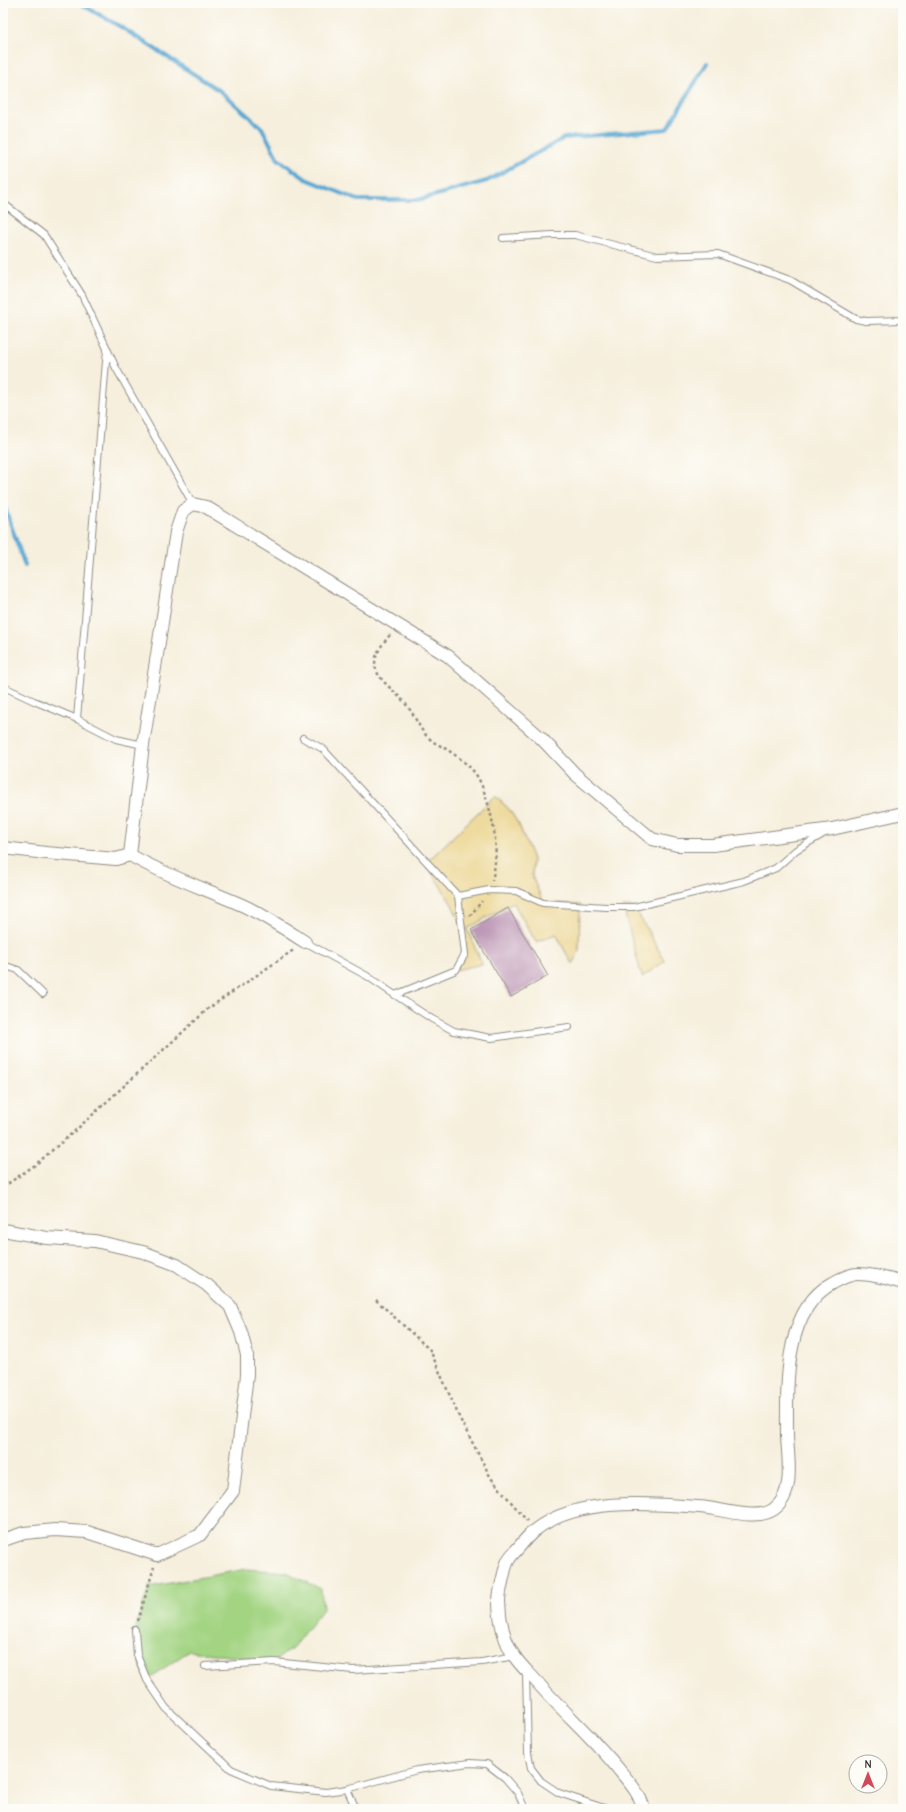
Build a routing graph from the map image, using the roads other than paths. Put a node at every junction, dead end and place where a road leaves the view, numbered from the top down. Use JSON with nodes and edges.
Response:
{"nodes":[{"id":1,"x":3,"y":203,"type":"edge"},
{"id":2,"x":503,"y":238,"type":"dead end"},
{"id":3,"x":903,"y":320,"type":"edge"},
{"id":4,"x":107,"y":349,"type":"junction"},
{"id":5,"x":193,"y":504,"type":"junction"},
{"id":6,"x":3,"y":686,"type":"edge"},
{"id":7,"x":77,"y":719,"type":"junction"},
{"id":8,"x":303,"y":738,"type":"dead end"},
{"id":9,"x":143,"y":745,"type":"junction"},
{"id":10,"x":903,"y":813,"type":"edge"},
{"id":11,"x":832,"y":829,"type":"junction"},
{"id":12,"x":3,"y":848,"type":"edge"},
{"id":13,"x":130,"y":855,"type":"junction"},
{"id":14,"x":458,"y":896,"type":"junction"},
{"id":15,"x":305,"y":942,"type":"joint"},
{"id":16,"x":3,"y":966,"type":"edge"},
{"id":17,"x":43,"y":994,"type":"dead end"},
{"id":18,"x":395,"y":995,"type":"junction"},
{"id":19,"x":569,"y":1027,"type":"dead end"},
{"id":20,"x":3,"y":1230,"type":"edge"},
{"id":21,"x":903,"y":1283,"type":"edge"},
{"id":22,"x":3,"y":1540,"type":"edge"},
{"id":23,"x":135,"y":1630,"type":"road end"},
{"id":24,"x":514,"y":1656,"type":"junction"},
{"id":25,"x":205,"y":1666,"type":"dead end"},
{"id":26,"x":526,"y":1670,"type":"junction"},
{"id":27,"x":347,"y":1788,"type":"junction"},
{"id":28,"x":356,"y":1809,"type":"edge"},
{"id":29,"x":526,"y":1809,"type":"edge"},
{"id":30,"x":607,"y":1809,"type":"edge"},
{"id":31,"x":644,"y":1809,"type":"edge"}],
"edges":[{"from":1,"to":4,"type":"lane"},
{"from":2,"to":3,"type":"lane"},
{"from":4,"to":5,"type":"lane"},
{"from":4,"to":7,"type":"lane"},
{"from":5,"to":9,"type":"street"},
{"from":5,"to":11,"type":"street"},
{"from":6,"to":7,"type":"lane"},
{"from":7,"to":9,"type":"lane"},
{"from":8,"to":14,"type":"lane"},
{"from":9,"to":13,"type":"street"},
{"from":10,"to":11,"type":"street"},
{"from":11,"to":14,"type":"lane"},
{"from":12,"to":13,"type":"street"},
{"from":13,"to":15,"type":"street"},
{"from":14,"to":18,"type":"lane"},
{"from":15,"to":18,"type":"lane"},
{"from":16,"to":17,"type":"lane"},
{"from":18,"to":19,"type":"lane"},
{"from":20,"to":22,"type":"street"},
{"from":21,"to":24,"type":"street"},
{"from":23,"to":27,"type":"lane"},
{"from":24,"to":25,"type":"lane"},
{"from":24,"to":26,"type":"street"},
{"from":26,"to":30,"type":"lane"},
{"from":26,"to":31,"type":"street"},
{"from":27,"to":28,"type":"lane"},
{"from":27,"to":29,"type":"lane"}]}
